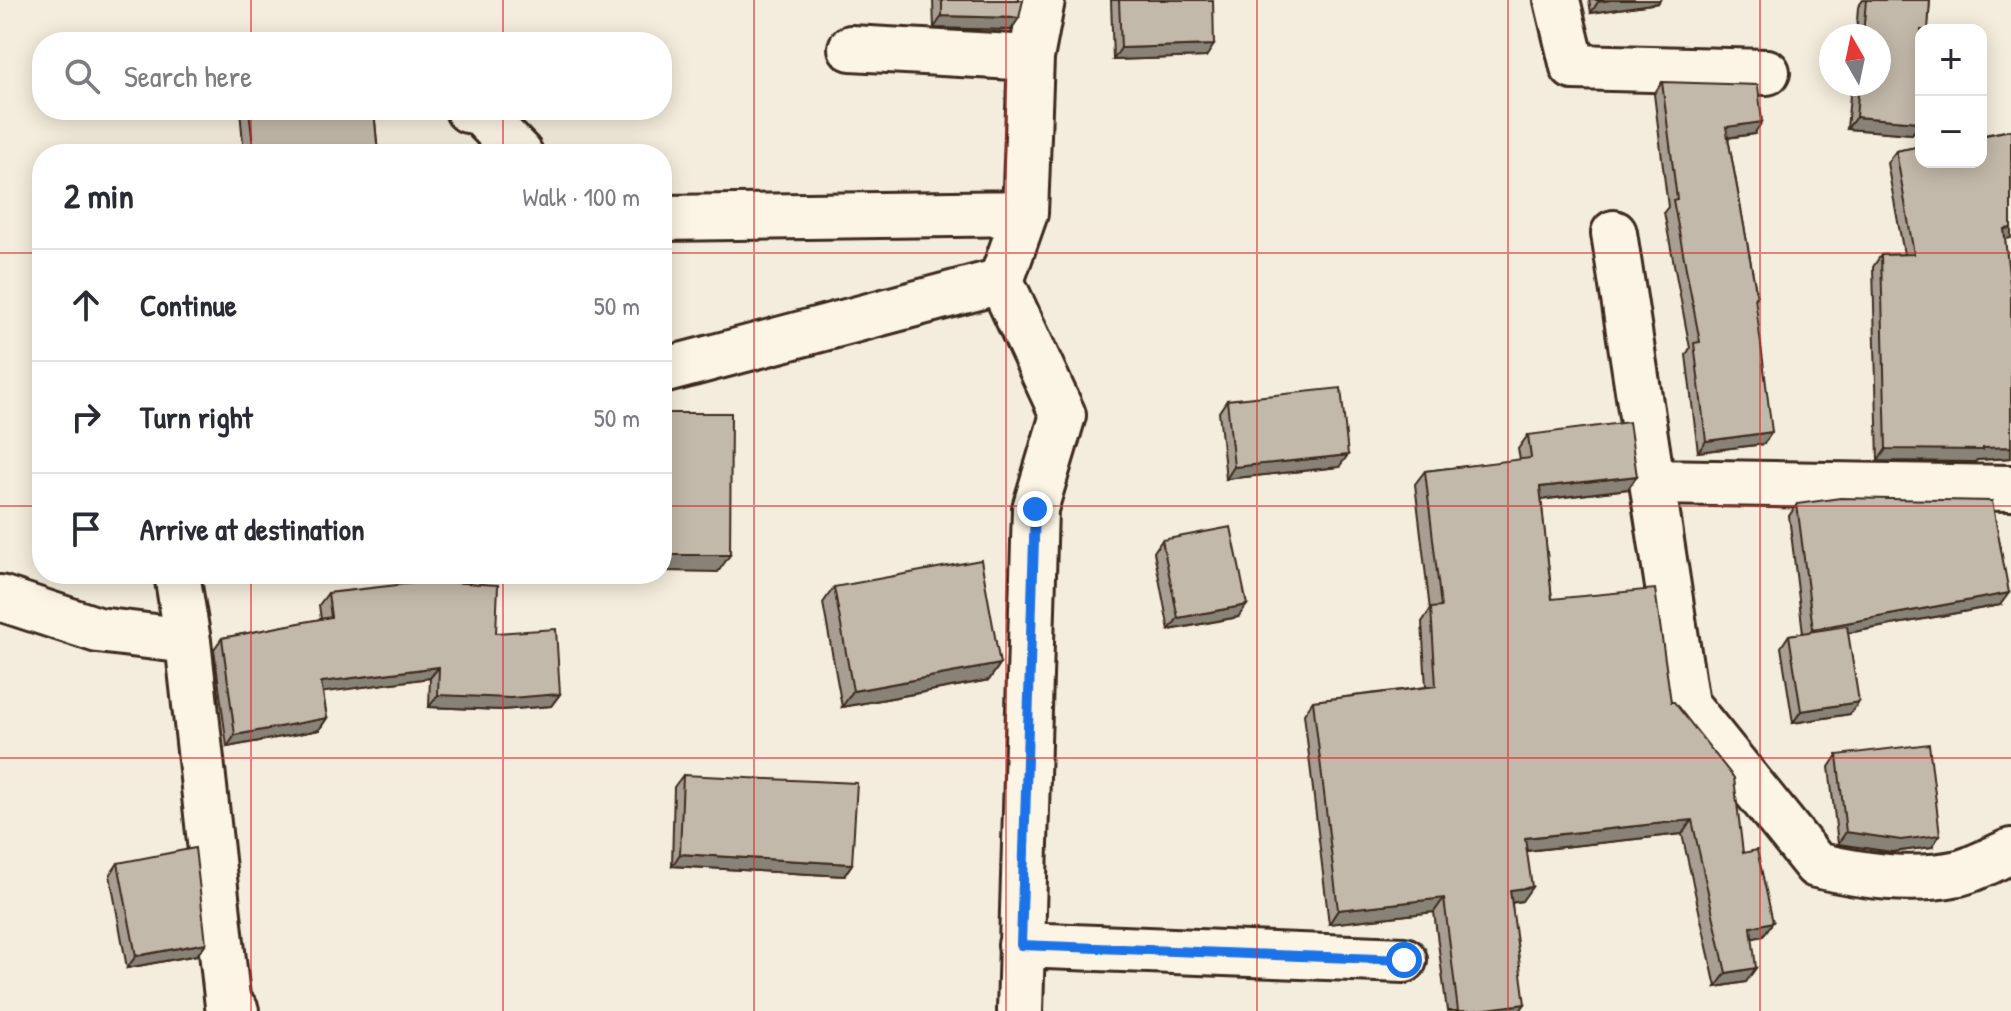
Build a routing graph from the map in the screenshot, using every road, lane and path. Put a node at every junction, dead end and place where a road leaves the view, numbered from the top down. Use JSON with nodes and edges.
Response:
{"nodes":[{"id":1,"x":1042,"y":0,"type":"edge"},
{"id":2,"x":1557,"y":0,"type":"edge"},
{"id":3,"x":851,"y":48,"type":"dead end"},
{"id":4,"x":1031,"y":58,"type":"junction"},
{"id":5,"x":1767,"y":72,"type":"dead end"},
{"id":6,"x":487,"y":120,"type":"edge"},
{"id":7,"x":510,"y":144,"type":"edge"},
{"id":8,"x":1025,"y":213,"type":"junction"},
{"id":9,"x":672,"y":218,"type":"edge"},
{"id":10,"x":1614,"y":233,"type":"dead end"},
{"id":11,"x":1001,"y":281,"type":"junction"},
{"id":12,"x":672,"y":368,"type":"edge"},
{"id":13,"x":1652,"y":482,"type":"junction"},
{"id":14,"x":2011,"y":488,"type":"edge"},
{"id":15,"x":179,"y":584,"type":"edge"},
{"id":16,"x":0,"y":598,"type":"edge"},
{"id":17,"x":188,"y":641,"type":"junction"},
{"id":18,"x":2011,"y":851,"type":"edge"},
{"id":19,"x":1021,"y":945,"type":"junction"},
{"id":20,"x":1404,"y":960,"type":"dead end"},
{"id":21,"x":236,"y":1011,"type":"edge"},
{"id":22,"x":1020,"y":1011,"type":"edge"}],
"edges":[{"from":1,"to":4,"type":"street"},
{"from":2,"to":5,"type":"street"},
{"from":3,"to":4,"type":"street"},
{"from":4,"to":8,"type":"street"},
{"from":6,"to":7,"type":"street"},
{"from":8,"to":9,"type":"street"},
{"from":8,"to":11,"type":"street"},
{"from":10,"to":13,"type":"street"},
{"from":11,"to":12,"type":"street"},
{"from":11,"to":19,"type":"street"},
{"from":13,"to":14,"type":"street"},
{"from":13,"to":18,"type":"street"},
{"from":15,"to":17,"type":"street"},
{"from":16,"to":17,"type":"street"},
{"from":17,"to":21,"type":"street"},
{"from":19,"to":20,"type":"street"},
{"from":19,"to":22,"type":"street"}]}
